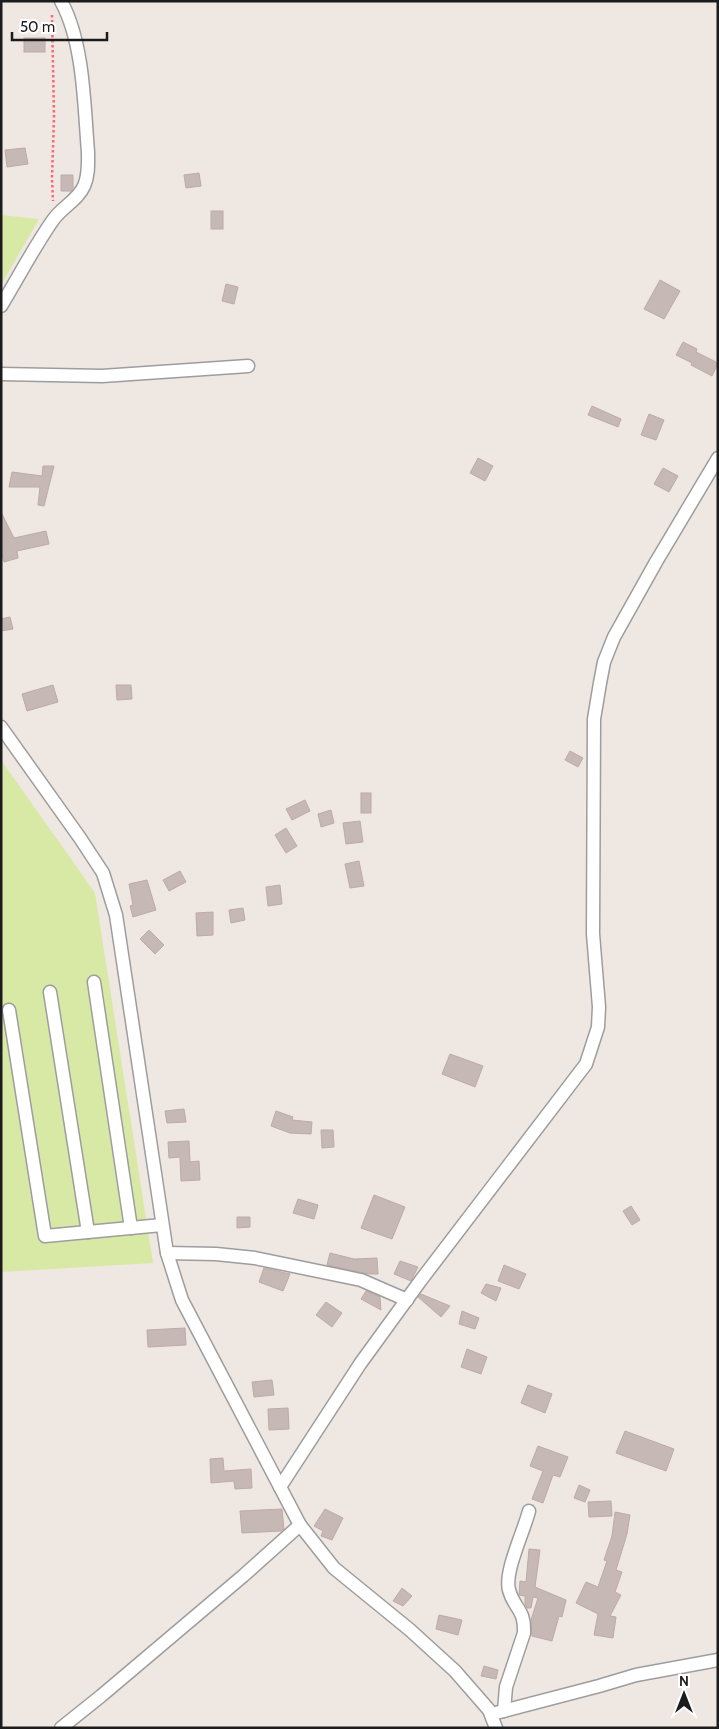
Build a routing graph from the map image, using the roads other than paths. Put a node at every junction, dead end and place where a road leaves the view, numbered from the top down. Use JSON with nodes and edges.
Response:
{"nodes":[{"id":1,"x":61,"y":1,"type":"edge"},
{"id":2,"x":1,"y":306,"type":"edge"},
{"id":3,"x":248,"y":366,"type":"dead end"},
{"id":4,"x":1,"y":374,"type":"edge"},
{"id":5,"x":718,"y":458,"type":"edge"},
{"id":6,"x":1,"y":727,"type":"edge"},
{"id":7,"x":94,"y":982,"type":"dead end"},
{"id":8,"x":50,"y":992,"type":"dead end"},
{"id":9,"x":10,"y":1010,"type":"dead end"},
{"id":10,"x":162,"y":1225,"type":"junction"},
{"id":11,"x":131,"y":1228,"type":"junction"},
{"id":12,"x":88,"y":1232,"type":"junction"},
{"id":13,"x":167,"y":1254,"type":"junction"},
{"id":14,"x":407,"y":1300,"type":"junction"},
{"id":15,"x":280,"y":1487,"type":"junction"},
{"id":16,"x":529,"y":1512,"type":"dead end"},
{"id":17,"x":300,"y":1525,"type":"junction"},
{"id":18,"x":718,"y":1660,"type":"edge"},
{"id":19,"x":498,"y":1712,"type":"junction"},
{"id":20,"x":61,"y":1728,"type":"edge"},
{"id":21,"x":496,"y":1728,"type":"edge"}],
"edges":[{"from":1,"to":2,"type":"street"},
{"from":3,"to":4,"type":"street"},
{"from":5,"to":14,"type":"street"},
{"from":6,"to":10,"type":"street"},
{"from":7,"to":11,"type":"street"},
{"from":8,"to":12,"type":"street"},
{"from":9,"to":12,"type":"street"},
{"from":10,"to":11,"type":"street"},
{"from":10,"to":13,"type":"street"},
{"from":11,"to":12,"type":"street"},
{"from":13,"to":14,"type":"street"},
{"from":13,"to":15,"type":"street"},
{"from":14,"to":15,"type":"street"},
{"from":15,"to":17,"type":"street"},
{"from":16,"to":19,"type":"street"},
{"from":17,"to":19,"type":"street"},
{"from":17,"to":20,"type":"street"},
{"from":18,"to":19,"type":"street"},
{"from":19,"to":21,"type":"street"}]}
